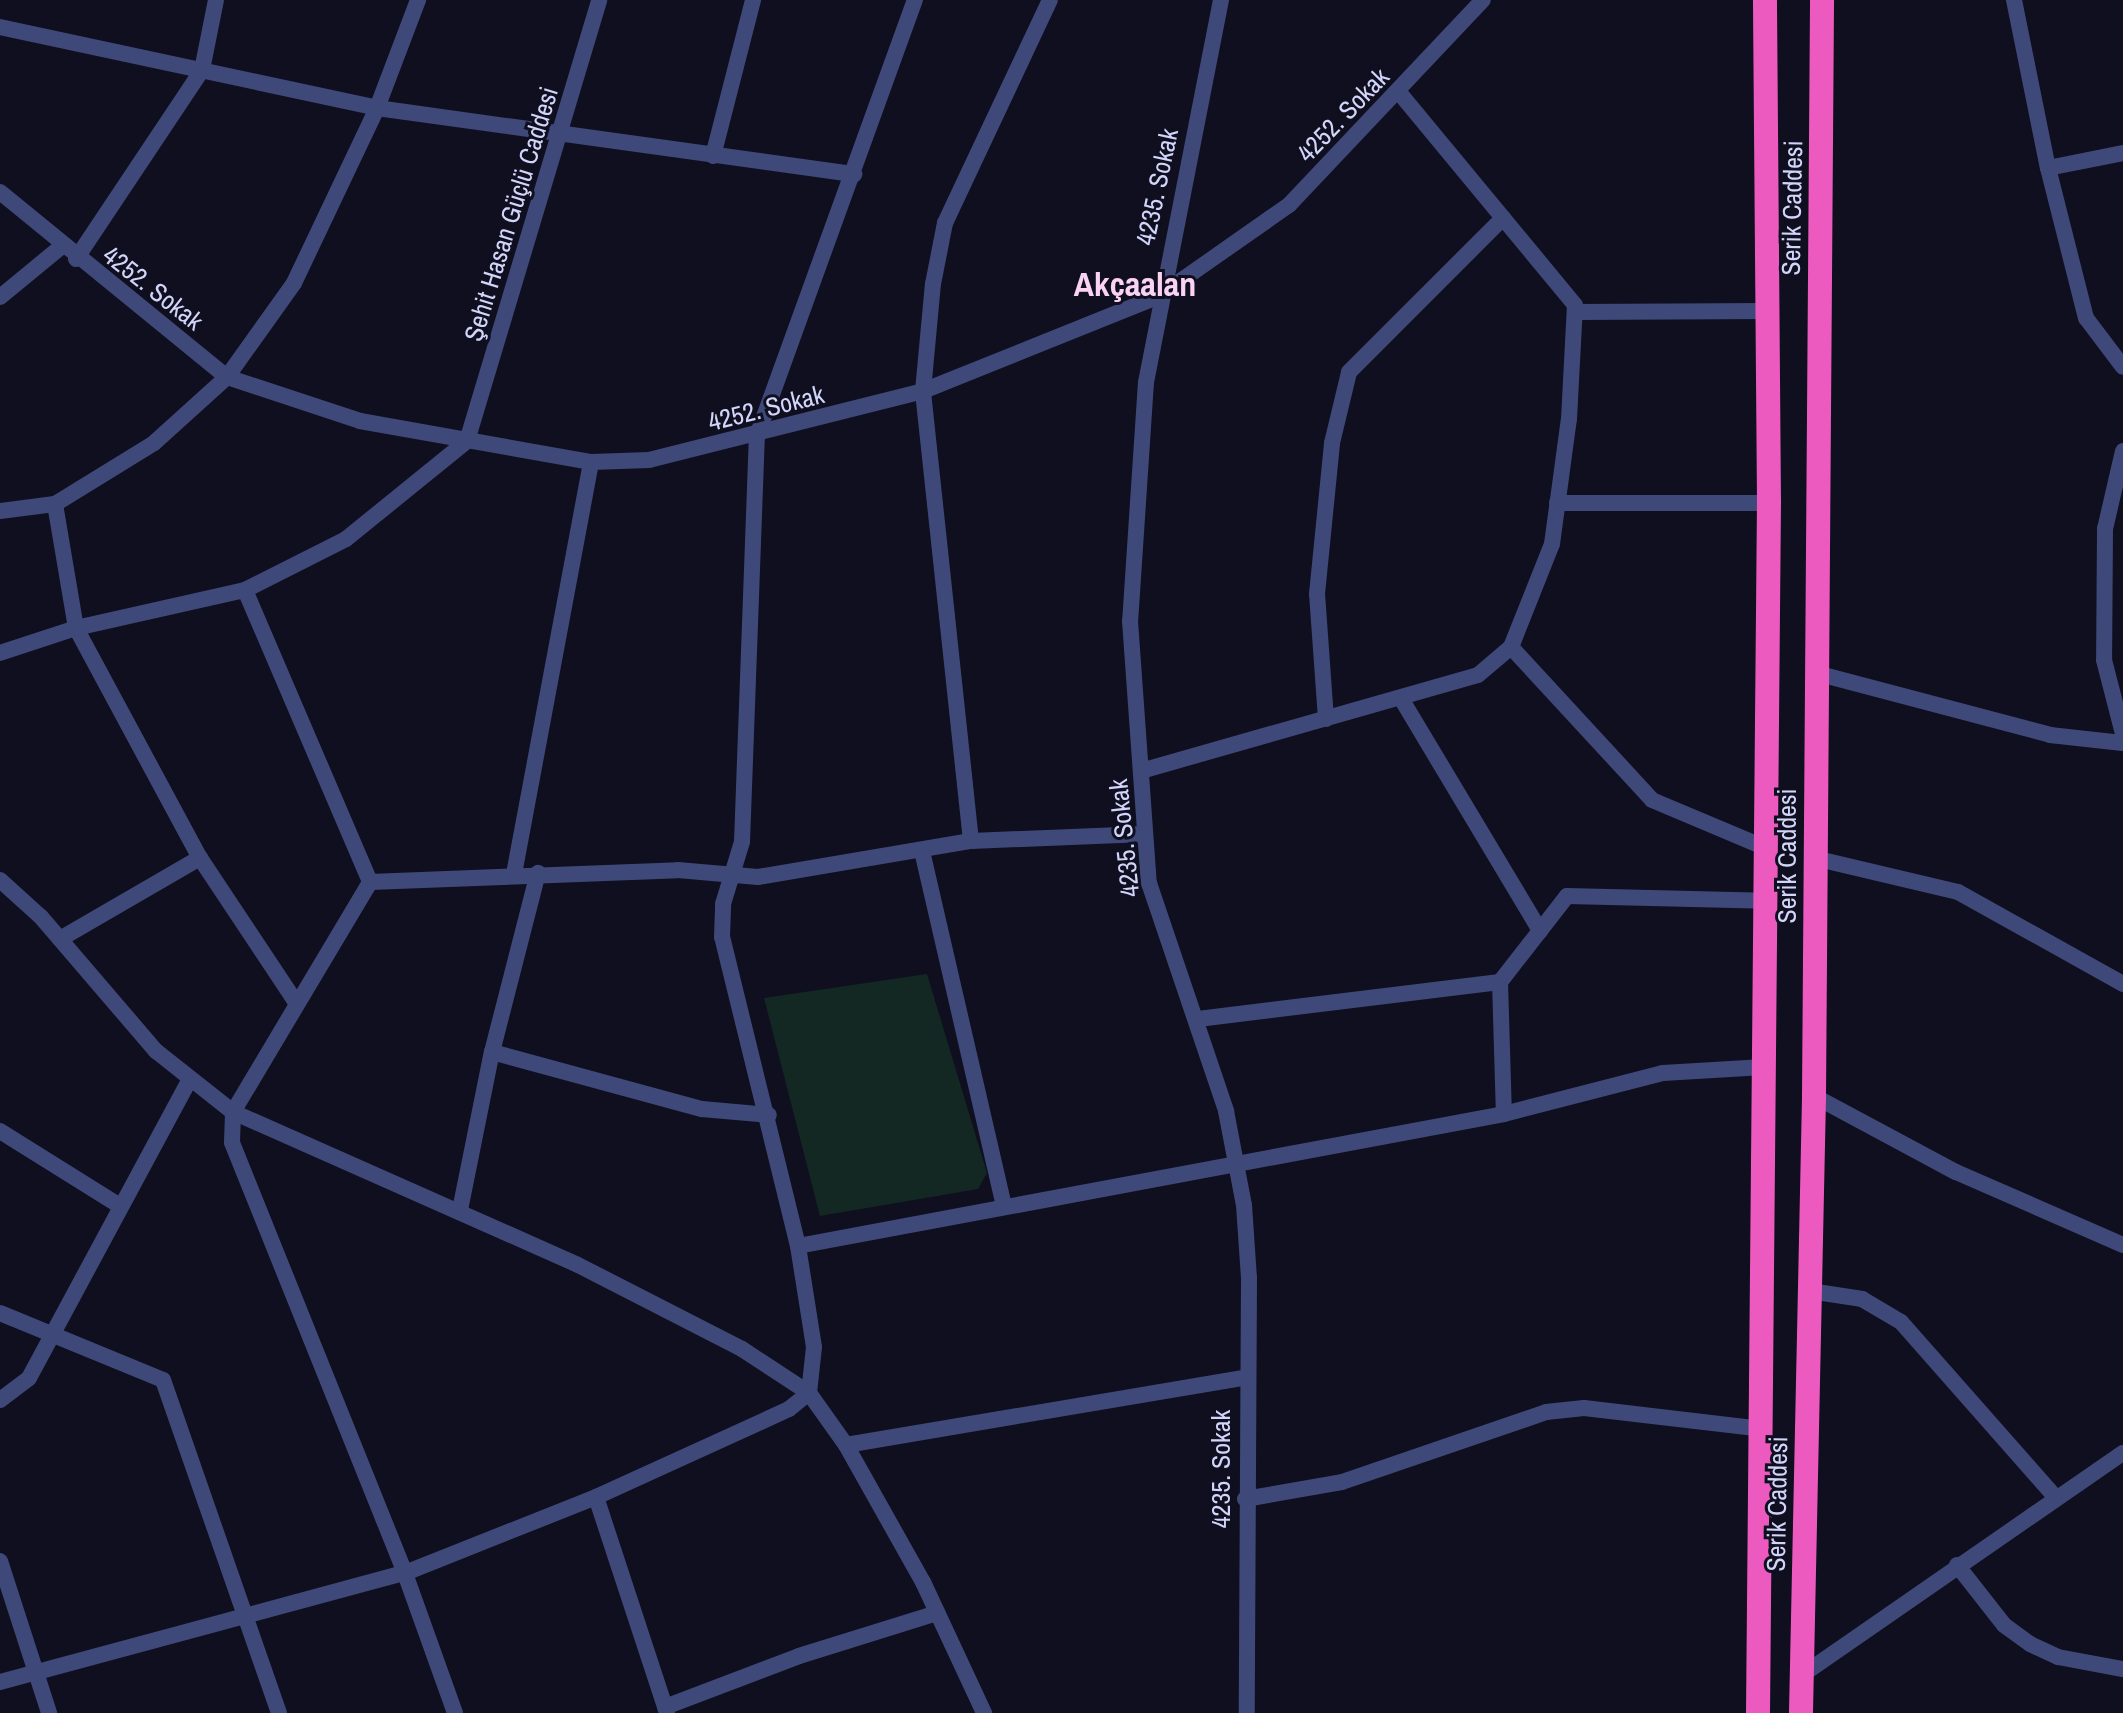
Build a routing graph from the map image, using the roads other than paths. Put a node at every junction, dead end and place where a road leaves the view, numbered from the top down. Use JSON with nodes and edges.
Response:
{"nodes":[{"id":1,"x":216,"y":0,"type":"edge"},
{"id":2,"x":418,"y":0,"type":"edge"},
{"id":3,"x":599,"y":0,"type":"edge"},
{"id":4,"x":753,"y":0,"type":"edge"},
{"id":5,"x":915,"y":0,"type":"edge"},
{"id":6,"x":1050,"y":0,"type":"edge"},
{"id":7,"x":1221,"y":0,"type":"edge"},
{"id":8,"x":1483,"y":0,"type":"edge"},
{"id":9,"x":1765,"y":0,"type":"edge"},
{"id":10,"x":1822,"y":0,"type":"edge"},
{"id":11,"x":2014,"y":0,"type":"edge"},
{"id":12,"x":0,"y":27,"type":"edge"},
{"id":13,"x":202,"y":70,"type":"junction"},
{"id":14,"x":1399,"y":92,"type":"junction"},
{"id":15,"x":377,"y":108,"type":"junction"},
{"id":16,"x":560,"y":135,"type":"junction"},
{"id":17,"x":2123,"y":153,"type":"edge"},
{"id":18,"x":713,"y":156,"type":"junction"},
{"id":19,"x":2048,"y":168,"type":"junction"},
{"id":20,"x":854,"y":174,"type":"junction"},
{"id":21,"x":0,"y":192,"type":"edge"},
{"id":22,"x":1503,"y":218,"type":"junction"},
{"id":23,"x":62,"y":246,"type":"junction"},
{"id":24,"x":76,"y":259,"type":"junction"},
{"id":25,"x":1159,"y":296,"type":"junction"},
{"id":26,"x":0,"y":297,"type":"edge"},
{"id":27,"x":1767,"y":311,"type":"junction"},
{"id":28,"x":1575,"y":312,"type":"junction"},
{"id":29,"x":2123,"y":367,"type":"edge"},
{"id":30,"x":227,"y":377,"type":"junction"},
{"id":31,"x":923,"y":391,"type":"junction"},
{"id":32,"x":757,"y":436,"type":"junction"},
{"id":33,"x":467,"y":441,"type":"junction"},
{"id":34,"x":2123,"y":451,"type":"edge"},
{"id":35,"x":591,"y":462,"type":"junction"},
{"id":36,"x":1557,"y":503,"type":"junction"},
{"id":37,"x":1769,"y":503,"type":"junction"},
{"id":38,"x":55,"y":504,"type":"junction"},
{"id":39,"x":0,"y":511,"type":"edge"},
{"id":40,"x":245,"y":590,"type":"junction"},
{"id":41,"x":76,"y":628,"type":"junction"},
{"id":42,"x":1511,"y":647,"type":"junction"},
{"id":43,"x":0,"y":653,"type":"edge"},
{"id":44,"x":1816,"y":673,"type":"junction"},
{"id":45,"x":1402,"y":700,"type":"junction"},
{"id":46,"x":1326,"y":719,"type":"junction"},
{"id":47,"x":2123,"y":734,"type":"edge"},
{"id":48,"x":2123,"y":743,"type":"edge"},
{"id":49,"x":1141,"y":771,"type":"junction"},
{"id":50,"x":1145,"y":834,"type":"junction"},
{"id":51,"x":971,"y":841,"type":"junction"},
{"id":52,"x":1766,"y":848,"type":"junction"},
{"id":53,"x":922,"y":851,"type":"junction"},
{"id":54,"x":200,"y":858,"type":"junction"},
{"id":55,"x":1814,"y":858,"type":"junction"},
{"id":56,"x":538,"y":873,"type":"junction"},
{"id":57,"x":514,"y":874,"type":"junction"},
{"id":58,"x":733,"y":875,"type":"junction"},
{"id":59,"x":0,"y":880,"type":"edge"},
{"id":60,"x":370,"y":882,"type":"junction"},
{"id":61,"x":1765,"y":901,"type":"junction"},
{"id":62,"x":1540,"y":931,"type":"junction"},
{"id":63,"x":60,"y":939,"type":"junction"},
{"id":64,"x":1500,"y":982,"type":"junction"},
{"id":65,"x":2123,"y":984,"type":"edge"},
{"id":66,"x":297,"y":1004,"type":"junction"},
{"id":67,"x":1198,"y":1019,"type":"junction"},
{"id":68,"x":492,"y":1052,"type":"junction"},
{"id":69,"x":1764,"y":1067,"type":"junction"},
{"id":70,"x":189,"y":1081,"type":"junction"},
{"id":71,"x":1814,"y":1096,"type":"junction"},
{"id":72,"x":233,"y":1112,"type":"junction"},
{"id":73,"x":1504,"y":1114,"type":"junction"},
{"id":74,"x":769,"y":1115,"type":"junction"},
{"id":75,"x":0,"y":1131,"type":"edge"},
{"id":76,"x":1238,"y":1166,"type":"junction"},
{"id":77,"x":120,"y":1206,"type":"junction"},
{"id":78,"x":1004,"y":1207,"type":"junction"},
{"id":79,"x":460,"y":1210,"type":"junction"},
{"id":80,"x":2123,"y":1245,"type":"edge"},
{"id":81,"x":798,"y":1246,"type":"junction"},
{"id":82,"x":1810,"y":1291,"type":"junction"},
{"id":83,"x":0,"y":1313,"type":"edge"},
{"id":84,"x":50,"y":1338,"type":"junction"},
{"id":85,"x":1246,"y":1377,"type":"junction"},
{"id":86,"x":809,"y":1393,"type":"junction"},
{"id":87,"x":0,"y":1400,"type":"edge"},
{"id":88,"x":1762,"y":1429,"type":"junction"},
{"id":89,"x":846,"y":1445,"type":"junction"},
{"id":90,"x":2123,"y":1453,"type":"edge"},
{"id":91,"x":596,"y":1497,"type":"junction"},
{"id":92,"x":2056,"y":1498,"type":"junction"},
{"id":93,"x":1245,"y":1499,"type":"junction"},
{"id":94,"x":0,"y":1561,"type":"edge"},
{"id":95,"x":1957,"y":1565,"type":"junction"},
{"id":96,"x":405,"y":1573,"type":"junction"},
{"id":97,"x":937,"y":1613,"type":"junction"},
{"id":98,"x":246,"y":1619,"type":"junction"},
{"id":99,"x":2123,"y":1669,"type":"edge"},
{"id":100,"x":37,"y":1673,"type":"junction"},
{"id":101,"x":1802,"y":1675,"type":"junction"},
{"id":102,"x":0,"y":1682,"type":"edge"},
{"id":103,"x":666,"y":1710,"type":"edge"},
{"id":104,"x":49,"y":1713,"type":"edge"},
{"id":105,"x":279,"y":1713,"type":"edge"},
{"id":106,"x":455,"y":1713,"type":"edge"},
{"id":107,"x":984,"y":1713,"type":"edge"},
{"id":108,"x":1247,"y":1713,"type":"edge"},
{"id":109,"x":1758,"y":1713,"type":"edge"},
{"id":110,"x":1801,"y":1713,"type":"edge"}],
"edges":[{"from":1,"to":13,"type":"street"},
{"from":2,"to":15,"type":"street"},
{"from":3,"to":16,"type":"street","name":"Şehit Hasan Güçlü Caddesi"},
{"from":4,"to":18,"type":"street"},
{"from":5,"to":20,"type":"street"},
{"from":6,"to":31,"type":"street"},
{"from":7,"to":25,"type":"street","name":"4235. Sokak"},
{"from":8,"to":14,"type":"street","name":"4252. Sokak"},
{"from":9,"to":27,"type":"highway","name":"Serik Caddesi"},
{"from":10,"to":44,"type":"highway","name":"Serik Caddesi"},
{"from":11,"to":19,"type":"street"},
{"from":12,"to":13,"type":"street"},
{"from":13,"to":15,"type":"street"},
{"from":13,"to":24,"type":"street"},
{"from":14,"to":22,"type":"street"},
{"from":14,"to":25,"type":"street","name":"4252. Sokak"},
{"from":15,"to":16,"type":"street"},
{"from":15,"to":30,"type":"street"},
{"from":16,"to":18,"type":"street"},
{"from":16,"to":33,"type":"street","name":"Şehit Hasan Güçlü Caddesi"},
{"from":17,"to":19,"type":"street"},
{"from":18,"to":20,"type":"street"},
{"from":19,"to":29,"type":"street"},
{"from":20,"to":32,"type":"street"},
{"from":21,"to":23,"type":"street","name":"4252. Sokak"},
{"from":22,"to":28,"type":"street"},
{"from":22,"to":46,"type":"street"},
{"from":23,"to":24,"type":"street","name":"4252. Sokak"},
{"from":23,"to":26,"type":"street"},
{"from":24,"to":30,"type":"street","name":"4252. Sokak"},
{"from":25,"to":31,"type":"street","name":"4252. Sokak"},
{"from":25,"to":49,"type":"street","name":"4235. Sokak"},
{"from":27,"to":28,"type":"street"},
{"from":27,"to":37,"type":"highway","name":"Serik Caddesi"},
{"from":28,"to":36,"type":"street"},
{"from":30,"to":33,"type":"street","name":"4252. Sokak"},
{"from":30,"to":38,"type":"street"},
{"from":31,"to":32,"type":"street","name":"4252. Sokak"},
{"from":31,"to":51,"type":"street"},
{"from":32,"to":35,"type":"street","name":"4252. Sokak"},
{"from":32,"to":58,"type":"street"},
{"from":33,"to":35,"type":"street","name":"4252. Sokak"},
{"from":33,"to":40,"type":"street"},
{"from":34,"to":47,"type":"street"},
{"from":35,"to":57,"type":"street"},
{"from":36,"to":37,"type":"street"},
{"from":36,"to":42,"type":"street"},
{"from":37,"to":52,"type":"highway","name":"Serik Caddesi"},
{"from":38,"to":39,"type":"street"},
{"from":38,"to":41,"type":"street"},
{"from":40,"to":41,"type":"street"},
{"from":40,"to":60,"type":"street"},
{"from":41,"to":43,"type":"street"},
{"from":41,"to":54,"type":"street"},
{"from":42,"to":45,"type":"street"},
{"from":42,"to":52,"type":"street"},
{"from":44,"to":48,"type":"street"},
{"from":44,"to":55,"type":"highway","name":"Serik Caddesi"},
{"from":45,"to":46,"type":"street"},
{"from":45,"to":62,"type":"street"},
{"from":46,"to":49,"type":"street"},
{"from":49,"to":50,"type":"street","name":"4235. Sokak"},
{"from":50,"to":51,"type":"street"},
{"from":50,"to":67,"type":"street","name":"4235. Sokak"},
{"from":51,"to":53,"type":"street"},
{"from":52,"to":61,"type":"highway","name":"Serik Caddesi"},
{"from":53,"to":58,"type":"street"},
{"from":53,"to":78,"type":"street"},
{"from":54,"to":63,"type":"street"},
{"from":54,"to":66,"type":"street"},
{"from":55,"to":65,"type":"street"},
{"from":55,"to":71,"type":"highway","name":"Serik Caddesi"},
{"from":56,"to":57,"type":"street"},
{"from":56,"to":58,"type":"street"},
{"from":56,"to":68,"type":"street"},
{"from":57,"to":60,"type":"street"},
{"from":58,"to":74,"type":"street"},
{"from":59,"to":63,"type":"street"},
{"from":60,"to":66,"type":"street"},
{"from":61,"to":62,"type":"street"},
{"from":61,"to":69,"type":"highway","name":"Serik Caddesi"},
{"from":62,"to":64,"type":"street"},
{"from":63,"to":70,"type":"street"},
{"from":64,"to":67,"type":"street"},
{"from":64,"to":73,"type":"street"},
{"from":66,"to":72,"type":"street"},
{"from":67,"to":76,"type":"street","name":"4235. Sokak"},
{"from":68,"to":74,"type":"street"},
{"from":68,"to":79,"type":"street"},
{"from":69,"to":73,"type":"street"},
{"from":69,"to":88,"type":"highway","name":"Serik Caddesi"},
{"from":70,"to":72,"type":"street"},
{"from":70,"to":77,"type":"street"},
{"from":71,"to":80,"type":"street"},
{"from":71,"to":82,"type":"highway","name":"Serik Caddesi"},
{"from":72,"to":79,"type":"street"},
{"from":72,"to":96,"type":"street"},
{"from":73,"to":76,"type":"street"},
{"from":74,"to":81,"type":"street"},
{"from":75,"to":77,"type":"street"},
{"from":76,"to":78,"type":"street"},
{"from":76,"to":85,"type":"street","name":"4235. Sokak"},
{"from":77,"to":84,"type":"street"},
{"from":78,"to":81,"type":"street"},
{"from":79,"to":86,"type":"street"},
{"from":81,"to":86,"type":"street"},
{"from":82,"to":92,"type":"street"},
{"from":82,"to":101,"type":"highway","name":"Serik Caddesi"},
{"from":83,"to":84,"type":"street"},
{"from":84,"to":87,"type":"street"},
{"from":84,"to":98,"type":"street"},
{"from":85,"to":89,"type":"street"},
{"from":85,"to":93,"type":"street","name":"4235. Sokak"},
{"from":86,"to":89,"type":"street"},
{"from":86,"to":91,"type":"street"},
{"from":88,"to":93,"type":"street"},
{"from":88,"to":109,"type":"highway","name":"Serik Caddesi"},
{"from":89,"to":97,"type":"street"},
{"from":90,"to":92,"type":"street"},
{"from":91,"to":96,"type":"street"},
{"from":91,"to":103,"type":"street"},
{"from":92,"to":95,"type":"street"},
{"from":93,"to":108,"type":"street","name":"4235. Sokak"},
{"from":94,"to":100,"type":"street"},
{"from":95,"to":99,"type":"street"},
{"from":95,"to":101,"type":"street"},
{"from":96,"to":98,"type":"street"},
{"from":96,"to":106,"type":"street"},
{"from":97,"to":103,"type":"street"},
{"from":97,"to":107,"type":"street"},
{"from":98,"to":100,"type":"street"},
{"from":98,"to":105,"type":"street"},
{"from":100,"to":102,"type":"street"},
{"from":100,"to":104,"type":"street"},
{"from":101,"to":110,"type":"highway","name":"Serik Caddesi"}]}
